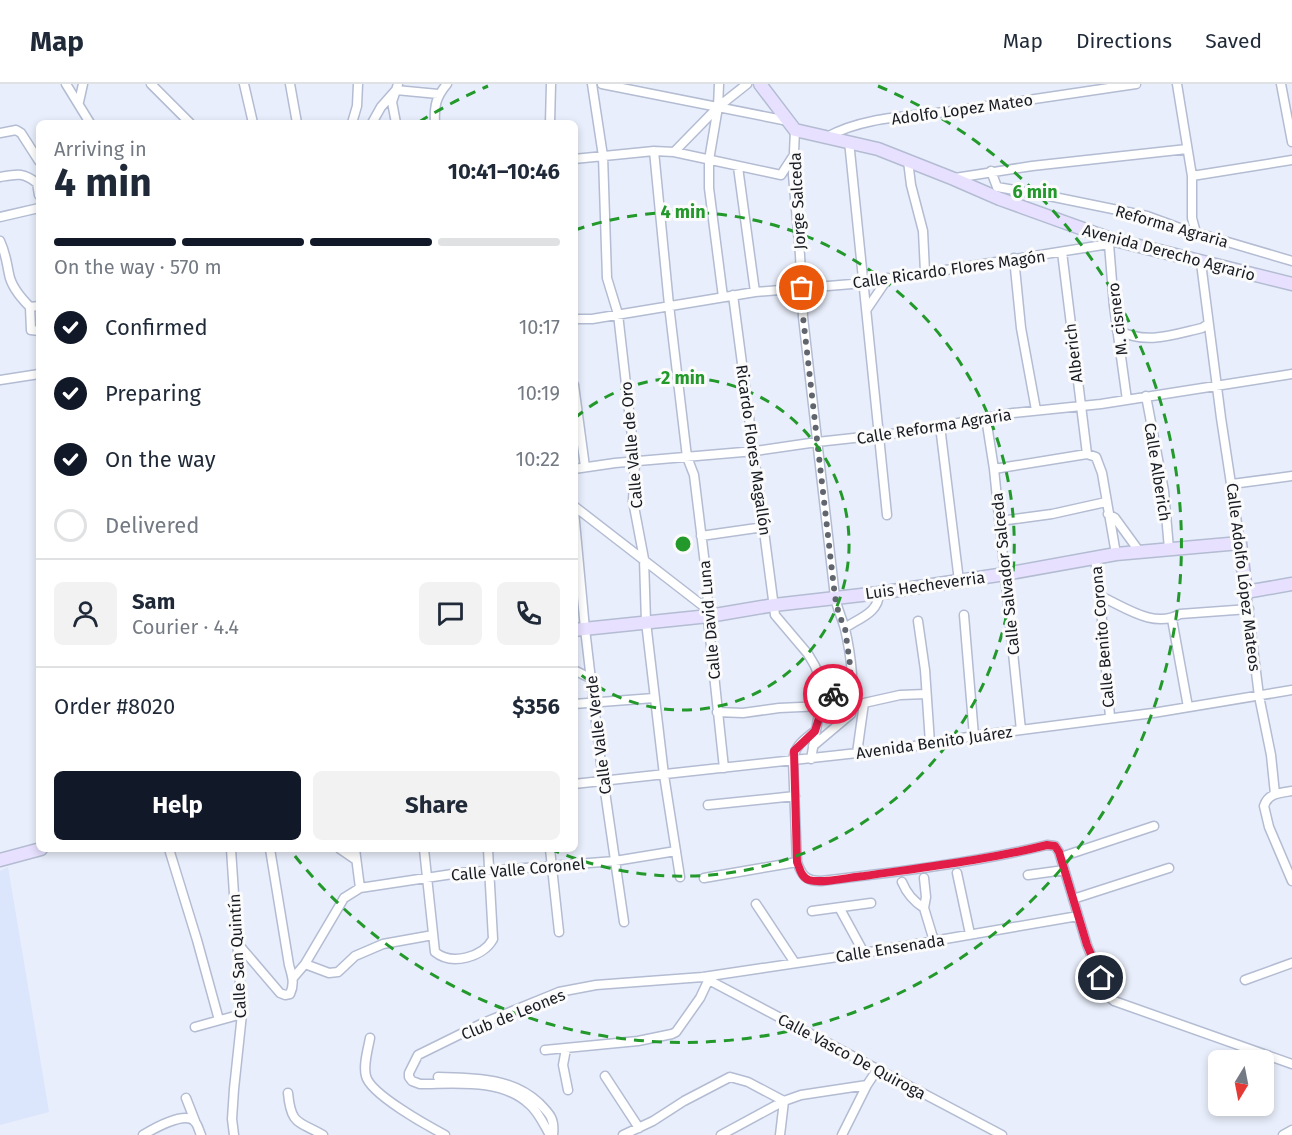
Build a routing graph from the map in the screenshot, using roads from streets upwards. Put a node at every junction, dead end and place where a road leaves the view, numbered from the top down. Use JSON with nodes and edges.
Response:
{"nodes":[{"id":1,"x":66,"y":84,"type":"edge"},
{"id":2,"x":83,"y":84,"type":"edge"},
{"id":3,"x":151,"y":84,"type":"edge"},
{"id":4,"x":244,"y":84,"type":"edge"},
{"id":5,"x":290,"y":84,"type":"edge"},
{"id":6,"x":447,"y":84,"type":"edge"},
{"id":7,"x":551,"y":84,"type":"edge"},
{"id":8,"x":592,"y":84,"type":"edge"},
{"id":9,"x":602,"y":84,"type":"edge"},
{"id":10,"x":719,"y":84,"type":"edge"},
{"id":11,"x":747,"y":84,"type":"edge"},
{"id":12,"x":760,"y":84,"type":"edge"},
{"id":13,"x":1136,"y":84,"type":"edge"},
{"id":14,"x":1177,"y":84,"type":"edge"},
{"id":15,"x":1281,"y":84,"type":"edge"},
{"id":16,"x":360,"y":86,"type":"edge"},
{"id":17,"x":397,"y":87,"type":"edge"},
{"id":18,"x":639,"y":88,"type":"edge"},
{"id":19,"x":438,"y":94,"type":"junction"},
{"id":20,"x":79,"y":102,"type":"junction"},
{"id":21,"x":718,"y":107,"type":"junction"},
{"id":22,"x":88,"y":120,"type":"edge"},
{"id":23,"x":187,"y":120,"type":"edge"},
{"id":24,"x":252,"y":120,"type":"edge"},
{"id":25,"x":296,"y":120,"type":"edge"},
{"id":26,"x":353,"y":120,"type":"edge"},
{"id":27,"x":374,"y":120,"type":"edge"},
{"id":28,"x":395,"y":120,"type":"edge"},
{"id":29,"x":435,"y":120,"type":"edge"},
{"id":30,"x":550,"y":120,"type":"edge"},
{"id":31,"x":792,"y":125,"type":"junction"},
{"id":32,"x":0,"y":133,"type":"edge"},
{"id":33,"x":826,"y":138,"type":"junction"},
{"id":34,"x":849,"y":141,"type":"junction"},
{"id":35,"x":1292,"y":142,"type":"edge"},
{"id":36,"x":1187,"y":149,"type":"junction"},
{"id":37,"x":654,"y":151,"type":"junction"},
{"id":38,"x":674,"y":152,"type":"junction"},
{"id":39,"x":793,"y":155,"type":"junction"},
{"id":40,"x":36,"y":156,"type":"edge"},
{"id":41,"x":603,"y":156,"type":"junction"},
{"id":42,"x":578,"y":159,"type":"edge"},
{"id":43,"x":709,"y":160,"type":"junction"},
{"id":44,"x":1292,"y":160,"type":"edge"},
{"id":45,"x":908,"y":161,"type":"junction"},
{"id":46,"x":738,"y":167,"type":"junction"},
{"id":47,"x":991,"y":171,"type":"junction"},
{"id":48,"x":1192,"y":176,"type":"junction"},
{"id":49,"x":0,"y":177,"type":"edge"},
{"id":50,"x":954,"y":179,"type":"junction"},
{"id":51,"x":36,"y":181,"type":"edge"},
{"id":52,"x":998,"y":193,"type":"junction"},
{"id":53,"x":36,"y":209,"type":"edge"},
{"id":54,"x":0,"y":217,"type":"edge"},
{"id":55,"x":1197,"y":233,"type":"junction"},
{"id":56,"x":0,"y":241,"type":"edge"},
{"id":57,"x":1110,"y":242,"type":"junction"},
{"id":58,"x":1062,"y":252,"type":"junction"},
{"id":59,"x":1014,"y":258,"type":"junction"},
{"id":60,"x":1292,"y":261,"type":"edge"},
{"id":61,"x":1201,"y":263,"type":"junction"},
{"id":62,"x":925,"y":272,"type":"junction"},
{"id":63,"x":888,"y":278,"type":"junction"},
{"id":64,"x":864,"y":282,"type":"junction"},
{"id":65,"x":1292,"y":284,"type":"edge"},
{"id":66,"x":802,"y":288,"type":"junction"},
{"id":67,"x":755,"y":292,"type":"junction"},
{"id":68,"x":733,"y":295,"type":"junction"},
{"id":69,"x":723,"y":297,"type":"junction"},
{"id":70,"x":669,"y":305,"type":"junction"},
{"id":71,"x":34,"y":306,"type":"edge"},
{"id":72,"x":867,"y":309,"type":"junction"},
{"id":73,"x":618,"y":314,"type":"junction"},
{"id":74,"x":578,"y":319,"type":"edge"},
{"id":75,"x":1208,"y":324,"type":"junction"},
{"id":76,"x":1117,"y":330,"type":"junction"},
{"id":77,"x":36,"y":331,"type":"edge"},
{"id":78,"x":36,"y":374,"type":"edge"},
{"id":79,"x":1292,"y":374,"type":"edge"},
{"id":80,"x":0,"y":380,"type":"edge"},
{"id":81,"x":1216,"y":386,"type":"junction"},
{"id":82,"x":1146,"y":396,"type":"junction"},
{"id":83,"x":1127,"y":400,"type":"junction"},
{"id":84,"x":1079,"y":406,"type":"junction"},
{"id":85,"x":1036,"y":410,"type":"junction"},
{"id":86,"x":578,"y":415,"type":"edge"},
{"id":87,"x":986,"y":418,"type":"junction"},
{"id":88,"x":940,"y":426,"type":"junction"},
{"id":89,"x":879,"y":436,"type":"junction"},
{"id":90,"x":818,"y":442,"type":"junction"},
{"id":91,"x":754,"y":451,"type":"junction"},
{"id":92,"x":1087,"y":454,"type":"junction"},
{"id":93,"x":687,"y":457,"type":"junction"},
{"id":94,"x":635,"y":463,"type":"junction"},
{"id":95,"x":585,"y":467,"type":"junction"},
{"id":96,"x":578,"y":468,"type":"edge"},
{"id":97,"x":994,"y":469,"type":"junction"},
{"id":98,"x":1292,"y":476,"type":"edge"},
{"id":99,"x":1232,"y":484,"type":"junction"},
{"id":100,"x":1106,"y":502,"type":"junction"},
{"id":101,"x":578,"y":509,"type":"edge"},
{"id":102,"x":1108,"y":514,"type":"junction"},
{"id":103,"x":887,"y":515,"type":"dead end"},
{"id":104,"x":1000,"y":521,"type":"junction"},
{"id":105,"x":764,"y":527,"type":"junction"},
{"id":106,"x":701,"y":536,"type":"junction"},
{"id":107,"x":1240,"y":543,"type":"junction"},
{"id":108,"x":1169,"y":549,"type":"junction"},
{"id":109,"x":1139,"y":551,"type":"junction"},
{"id":110,"x":1116,"y":554,"type":"junction"},
{"id":111,"x":1095,"y":558,"type":"junction"},
{"id":112,"x":644,"y":560,"type":"junction"},
{"id":113,"x":1005,"y":574,"type":"junction"},
{"id":114,"x":959,"y":581,"type":"junction"},
{"id":115,"x":1292,"y":584,"type":"edge"},
{"id":116,"x":578,"y":590,"type":"edge"},
{"id":117,"x":1246,"y":592,"type":"junction"},
{"id":118,"x":879,"y":593,"type":"junction"},
{"id":119,"x":1100,"y":596,"type":"junction"},
{"id":120,"x":835,"y":597,"type":"junction"},
{"id":121,"x":774,"y":605,"type":"junction"},
{"id":122,"x":1249,"y":609,"type":"junction"},
{"id":123,"x":708,"y":613,"type":"junction"},
{"id":124,"x":963,"y":615,"type":"dead end"},
{"id":125,"x":1172,"y":619,"type":"junction"},
{"id":126,"x":918,"y":621,"type":"dead end"},
{"id":127,"x":646,"y":622,"type":"junction"},
{"id":128,"x":845,"y":628,"type":"junction"},
{"id":129,"x":580,"y":629,"type":"edge"},
{"id":130,"x":578,"y":672,"type":"edge"},
{"id":131,"x":851,"y":672,"type":"junction"},
{"id":132,"x":592,"y":679,"type":"junction"},
{"id":133,"x":1292,"y":690,"type":"edge"},
{"id":134,"x":926,"y":694,"type":"junction"},
{"id":135,"x":1259,"y":696,"type":"junction"},
{"id":136,"x":654,"y":698,"type":"junction"},
{"id":137,"x":595,"y":703,"type":"junction"},
{"id":138,"x":826,"y":703,"type":"junction"},
{"id":139,"x":864,"y":703,"type":"junction"},
{"id":140,"x":578,"y":704,"type":"edge"},
{"id":141,"x":1188,"y":707,"type":"junction"},
{"id":142,"x":717,"y":712,"type":"junction"},
{"id":143,"x":851,"y":714,"type":"junction"},
{"id":144,"x":1110,"y":717,"type":"junction"},
{"id":145,"x":1021,"y":730,"type":"junction"},
{"id":146,"x":815,"y":731,"type":"junction"},
{"id":147,"x":975,"y":736,"type":"junction"},
{"id":148,"x":930,"y":743,"type":"junction"},
{"id":149,"x":813,"y":746,"type":"junction"},
{"id":150,"x":857,"y":753,"type":"junction"},
{"id":151,"x":811,"y":759,"type":"junction"},
{"id":152,"x":793,"y":761,"type":"junction"},
{"id":153,"x":723,"y":768,"type":"junction"},
{"id":154,"x":664,"y":774,"type":"junction"},
{"id":155,"x":603,"y":782,"type":"junction"},
{"id":156,"x":578,"y":784,"type":"edge"},
{"id":157,"x":1292,"y":791,"type":"edge"},
{"id":158,"x":1275,"y":794,"type":"junction"},
{"id":159,"x":795,"y":796,"type":"junction"},
{"id":160,"x":708,"y":805,"type":"dead end"},
{"id":161,"x":1154,"y":826,"type":"dead end"},
{"id":162,"x":36,"y":850,"type":"edge"},
{"id":163,"x":676,"y":851,"type":"junction"},
{"id":164,"x":170,"y":852,"type":"edge"},
{"id":165,"x":231,"y":852,"type":"edge"},
{"id":166,"x":270,"y":852,"type":"edge"},
{"id":167,"x":344,"y":852,"type":"edge"},
{"id":168,"x":355,"y":852,"type":"edge"},
{"id":169,"x":425,"y":852,"type":"edge"},
{"id":170,"x":488,"y":852,"type":"edge"},
{"id":171,"x":549,"y":852,"type":"edge"},
{"id":172,"x":1061,"y":857,"type":"junction"},
{"id":173,"x":0,"y":860,"type":"edge"},
{"id":174,"x":356,"y":860,"type":"junction"},
{"id":175,"x":615,"y":861,"type":"junction"},
{"id":176,"x":797,"y":862,"type":"junction"},
{"id":177,"x":551,"y":865,"type":"junction"},
{"id":178,"x":1169,"y":868,"type":"dead end"},
{"id":179,"x":1064,"y":870,"type":"junction"},
{"id":180,"x":489,"y":871,"type":"junction"},
{"id":181,"x":957,"y":873,"type":"dead end"},
{"id":182,"x":1028,"y":875,"type":"dead end"},
{"id":183,"x":429,"y":877,"type":"junction"},
{"id":184,"x":680,"y":877,"type":"dead end"},
{"id":185,"x":704,"y":878,"type":"dead end"},
{"id":186,"x":924,"y":878,"type":"dead end"},
{"id":187,"x":1292,"y":881,"type":"edge"},
{"id":188,"x":902,"y":882,"type":"dead end"},
{"id":189,"x":360,"y":888,"type":"junction"},
{"id":190,"x":1073,"y":899,"type":"junction"},
{"id":191,"x":871,"y":903,"type":"dead end"},
{"id":192,"x":756,"y":904,"type":"dead end"},
{"id":193,"x":924,"y":908,"type":"junction"},
{"id":194,"x":840,"y":909,"type":"junction"},
{"id":195,"x":812,"y":911,"type":"dead end"},
{"id":196,"x":1078,"y":916,"type":"junction"},
{"id":197,"x":624,"y":922,"type":"dead end"},
{"id":198,"x":559,"y":932,"type":"dead end"},
{"id":199,"x":970,"y":934,"type":"junction"},
{"id":200,"x":433,"y":935,"type":"junction"},
{"id":201,"x":934,"y":941,"type":"junction"},
{"id":202,"x":238,"y":944,"type":"junction"},
{"id":203,"x":864,"y":953,"type":"junction"},
{"id":204,"x":795,"y":963,"type":"junction"},
{"id":205,"x":1292,"y":963,"type":"edge"},
{"id":206,"x":305,"y":964,"type":"junction"},
{"id":207,"x":293,"y":978,"type":"junction"},
{"id":208,"x":706,"y":979,"type":"junction"},
{"id":209,"x":1245,"y":981,"type":"dead end"},
{"id":210,"x":242,"y":1014,"type":"junction"},
{"id":211,"x":219,"y":1020,"type":"junction"},
{"id":212,"x":195,"y":1027,"type":"dead end"},
{"id":213,"x":370,"y":1038,"type":"dead end"},
{"id":214,"x":566,"y":1049,"type":"junction"},
{"id":215,"x":546,"y":1050,"type":"dead end"},
{"id":216,"x":1292,"y":1064,"type":"edge"},
{"id":217,"x":878,"y":1070,"type":"junction"},
{"id":218,"x":605,"y":1076,"type":"dead end"},
{"id":219,"x":438,"y":1077,"type":"dead end"},
{"id":220,"x":867,"y":1085,"type":"junction"},
{"id":221,"x":568,"y":1090,"type":"dead end"},
{"id":222,"x":288,"y":1093,"type":"dead end"},
{"id":223,"x":186,"y":1098,"type":"dead end"},
{"id":224,"x":784,"y":1101,"type":"junction"},
{"id":225,"x":195,"y":1121,"type":"junction"},
{"id":226,"x":639,"y":1128,"type":"junction"},
{"id":227,"x":1292,"y":1130,"type":"edge"},
{"id":228,"x":724,"y":1134,"type":"edge"},
{"id":229,"x":142,"y":1135,"type":"edge"},
{"id":230,"x":201,"y":1135,"type":"edge"},
{"id":231,"x":234,"y":1135,"type":"edge"},
{"id":232,"x":324,"y":1135,"type":"edge"},
{"id":233,"x":445,"y":1135,"type":"edge"},
{"id":234,"x":552,"y":1135,"type":"edge"},
{"id":235,"x":622,"y":1135,"type":"edge"},
{"id":236,"x":780,"y":1135,"type":"edge"},
{"id":237,"x":842,"y":1135,"type":"edge"},
{"id":238,"x":1002,"y":1135,"type":"edge"},
{"id":239,"x":1284,"y":1135,"type":"edge"}],
"edges":[{"from":1,"to":20,"type":"street"},
{"from":2,"to":20,"type":"street"},
{"from":3,"to":23,"type":"street"},
{"from":4,"to":24,"type":"street"},
{"from":5,"to":25,"type":"street"},
{"from":6,"to":19,"type":"street"},
{"from":7,"to":30,"type":"street"},
{"from":8,"to":41,"type":"street","name":"Calle Valle de Oro"},
{"from":9,"to":18,"type":"street"},
{"from":10,"to":21,"type":"street"},
{"from":11,"to":21,"type":"street"},
{"from":12,"to":31,"type":"street"},
{"from":13,"to":33,"type":"street","name":"Adolfo Lopez Mateo"},
{"from":14,"to":36,"type":"street"},
{"from":15,"to":35,"type":"street"},
{"from":16,"to":26,"type":"street"},
{"from":17,"to":19,"type":"street"},
{"from":17,"to":27,"type":"street"},
{"from":17,"to":28,"type":"street"},
{"from":18,"to":21,"type":"street"},
{"from":19,"to":29,"type":"street"},
{"from":20,"to":22,"type":"street"},
{"from":21,"to":31,"type":"street"},
{"from":21,"to":38,"type":"street"},
{"from":21,"to":43,"type":"street"},
{"from":31,"to":33,"type":"street","name":"Avenida Derecho Agrario"},
{"from":31,"to":39,"type":"street","name":"Jorge Salceda"},
{"from":32,"to":40,"type":"street"},
{"from":33,"to":34,"type":"street","name":"Avenida Derecho Agrario"},
{"from":34,"to":45,"type":"street","name":"Avenida Derecho Agrario"},
{"from":34,"to":64,"type":"street"},
{"from":36,"to":47,"type":"street"},
{"from":36,"to":48,"type":"street"},
{"from":37,"to":38,"type":"street"},
{"from":37,"to":41,"type":"street"},
{"from":37,"to":70,"type":"street","name":"Calle David Luna"},
{"from":38,"to":43,"type":"street"},
{"from":39,"to":46,"type":"street"},
{"from":39,"to":66,"type":"street","name":"Jorge Salceda"},
{"from":41,"to":42,"type":"street"},
{"from":41,"to":73,"type":"street","name":"Calle Valle de Oro"},
{"from":43,"to":46,"type":"street"},
{"from":43,"to":69,"type":"street"},
{"from":44,"to":48,"type":"street"},
{"from":45,"to":50,"type":"street","name":"Avenida Derecho Agrario"},
{"from":45,"to":62,"type":"street"},
{"from":46,"to":67,"type":"street"},
{"from":47,"to":50,"type":"street"},
{"from":47,"to":52,"type":"street"},
{"from":48,"to":55,"type":"street"},
{"from":49,"to":51,"type":"street"},
{"from":50,"to":52,"type":"street","name":"Avenida Derecho Agrario"},
{"from":52,"to":55,"type":"street","name":"Reforma Agraria"},
{"from":52,"to":57,"type":"street","name":"Avenida Derecho Agrario"},
{"from":53,"to":54,"type":"street"},
{"from":55,"to":60,"type":"street","name":"Reforma Agraria"},
{"from":56,"to":71,"type":"street"},
{"from":57,"to":58,"type":"street","name":"Calle Ricardo Flores Magón"},
{"from":57,"to":61,"type":"street","name":"Avenida Derecho Agrario"},
{"from":57,"to":76,"type":"street","name":"M. cisnero"},
{"from":58,"to":59,"type":"street","name":"Calle Ricardo Flores Magón"},
{"from":58,"to":84,"type":"street","name":"Alberich"},
{"from":59,"to":62,"type":"street","name":"Calle Ricardo Flores Magón"},
{"from":59,"to":85,"type":"street"},
{"from":61,"to":65,"type":"street","name":"Avenida Derecho Agrario"},
{"from":61,"to":75,"type":"street","name":"Calle Adolfo López Mateos"},
{"from":62,"to":63,"type":"street","name":"Calle Ricardo Flores Magón"},
{"from":63,"to":64,"type":"street","name":"Calle Ricardo Flores Magón"},
{"from":63,"to":72,"type":"street"},
{"from":64,"to":66,"type":"street","name":"Calle Ricardo Flores Magón"},
{"from":64,"to":72,"type":"street"},
{"from":66,"to":67,"type":"street","name":"Calle Ricardo Flores Magón"},
{"from":66,"to":90,"type":"street","name":"Jorge Salceda"},
{"from":67,"to":68,"type":"street","name":"Calle Ricardo Flores Magón"},
{"from":68,"to":69,"type":"street","name":"Calle Ricardo Flores Magón"},
{"from":68,"to":91,"type":"street","name":"Ricardo Flores Magallón"},
{"from":69,"to":70,"type":"street","name":"Calle Ricardo Flores Magón"},
{"from":70,"to":73,"type":"street","name":"Calle Ricardo Flores Magón"},
{"from":70,"to":93,"type":"street","name":"Calle David Luna"},
{"from":71,"to":77,"type":"street"},
{"from":72,"to":89,"type":"street"},
{"from":73,"to":74,"type":"street","name":"Calle Ricardo Flores Magón"},
{"from":73,"to":94,"type":"street","name":"Calle Valle de Oro"},
{"from":75,"to":76,"type":"street"},
{"from":75,"to":81,"type":"street","name":"Calle Adolfo López Mateos"},
{"from":76,"to":83,"type":"street","name":"M. cisnero"},
{"from":78,"to":80,"type":"street"},
{"from":79,"to":81,"type":"street","name":"Calle Reforma Agraria"},
{"from":81,"to":82,"type":"street","name":"Calle Reforma Agraria"},
{"from":81,"to":99,"type":"street","name":"Calle Adolfo López Mateos"},
{"from":82,"to":83,"type":"street","name":"Calle Reforma Agraria"},
{"from":82,"to":108,"type":"street","name":"Calle Alberich"},
{"from":83,"to":84,"type":"street","name":"Calle Reforma Agraria"},
{"from":84,"to":85,"type":"street","name":"Calle Reforma Agraria"},
{"from":84,"to":92,"type":"street","name":"Alberich"},
{"from":85,"to":87,"type":"street","name":"Calle Reforma Agraria"},
{"from":86,"to":95,"type":"street"},
{"from":87,"to":88,"type":"street","name":"Calle Reforma Agraria"},
{"from":87,"to":97,"type":"street","name":"Calle Salvador Salceda"},
{"from":88,"to":89,"type":"street","name":"Calle Reforma Agraria"},
{"from":88,"to":114,"type":"street"},
{"from":89,"to":90,"type":"street","name":"Calle Reforma Agraria"},
{"from":89,"to":103,"type":"street"},
{"from":90,"to":91,"type":"street","name":"Calle Reforma Agraria"},
{"from":90,"to":120,"type":"street","name":"Jorge Salceda"},
{"from":91,"to":93,"type":"street","name":"Calle Reforma Agraria"},
{"from":91,"to":105,"type":"street","name":"Ricardo Flores Magallón"},
{"from":92,"to":97,"type":"street"},
{"from":92,"to":100,"type":"street","name":"Calle Benito Corona"},
{"from":93,"to":94,"type":"street","name":"Calle Reforma Agraria"},
{"from":93,"to":106,"type":"street","name":"Calle David Luna"},
{"from":94,"to":95,"type":"street","name":"Calle Reforma Agraria"},
{"from":94,"to":112,"type":"street","name":"Calle Valle de Oro"},
{"from":95,"to":96,"type":"street","name":"Calle Reforma Agraria"},
{"from":97,"to":104,"type":"street","name":"Calle Salvador Salceda"},
{"from":98,"to":99,"type":"street"},
{"from":99,"to":107,"type":"street","name":"Calle Adolfo López Mateos"},
{"from":100,"to":102,"type":"street","name":"Calle Benito Corona"},
{"from":100,"to":104,"type":"street"},
{"from":101,"to":112,"type":"street"},
{"from":102,"to":109,"type":"street"},
{"from":102,"to":110,"type":"street","name":"Calle Benito Corona"},
{"from":104,"to":113,"type":"street","name":"Calle Salvador Salceda"},
{"from":105,"to":106,"type":"street"},
{"from":105,"to":121,"type":"street","name":"Ricardo Flores Magallón"},
{"from":106,"to":123,"type":"street","name":"Calle David Luna"},
{"from":107,"to":108,"type":"street","name":"Luis Hecheverria"},
{"from":107,"to":117,"type":"street","name":"Calle Adolfo López Mateos"},
{"from":108,"to":109,"type":"street","name":"Luis Hecheverria"},
{"from":109,"to":110,"type":"street","name":"Luis Hecheverria"},
{"from":110,"to":111,"type":"street","name":"Luis Hecheverria"},
{"from":111,"to":113,"type":"street","name":"Luis Hecheverria"},
{"from":111,"to":119,"type":"street","name":"Calle Benito Corona"},
{"from":112,"to":123,"type":"street"},
{"from":112,"to":127,"type":"street","name":"Calle Valle de Oro"},
{"from":113,"to":114,"type":"street","name":"Luis Hecheverria"},
{"from":113,"to":145,"type":"street","name":"Calle Salvador Salceda"},
{"from":114,"to":118,"type":"street","name":"Luis Hecheverria"},
{"from":115,"to":117,"type":"street"},
{"from":116,"to":129,"type":"street","name":"Calle Valle Verde"},
{"from":117,"to":122,"type":"street","name":"Calle Adolfo López Mateos"},
{"from":118,"to":120,"type":"street","name":"Luis Hecheverria"},
{"from":118,"to":128,"type":"street"},
{"from":119,"to":125,"type":"street"},
{"from":119,"to":144,"type":"street","name":"Calle Benito Corona"},
{"from":120,"to":121,"type":"street","name":"Luis Hecheverria"},
{"from":120,"to":128,"type":"street","name":"Jorge Salceda"},
{"from":121,"to":123,"type":"street","name":"Luis Hecheverria"},
{"from":121,"to":138,"type":"street"},
{"from":122,"to":125,"type":"street"},
{"from":122,"to":135,"type":"street","name":"Calle Adolfo López Mateos"},
{"from":123,"to":127,"type":"street","name":"Luis Hecheverria"},
{"from":123,"to":142,"type":"street","name":"Calle David Luna"},
{"from":124,"to":147,"type":"street"},
{"from":125,"to":141,"type":"street"},
{"from":126,"to":134,"type":"street"},
{"from":127,"to":129,"type":"street","name":"Luis Hecheverria"},
{"from":127,"to":136,"type":"street","name":"Calle Valle de Oro"},
{"from":128,"to":131,"type":"street","name":"Jorge Salceda"},
{"from":129,"to":132,"type":"street","name":"Calle Valle Verde"},
{"from":130,"to":132,"type":"street"},
{"from":131,"to":138,"type":"street"},
{"from":131,"to":143,"type":"street","name":"Jorge Salceda"},
{"from":132,"to":137,"type":"street","name":"Calle Valle Verde"},
{"from":133,"to":135,"type":"street","name":"Avenida Benito Juárez"},
{"from":134,"to":139,"type":"street"},
{"from":134,"to":148,"type":"street"},
{"from":135,"to":141,"type":"street","name":"Avenida Benito Juárez"},
{"from":135,"to":158,"type":"street","name":"Calle Adolfo López Mateos"},
{"from":136,"to":137,"type":"street"},
{"from":136,"to":154,"type":"street","name":"Calle Valle de Oro"},
{"from":137,"to":140,"type":"street"},
{"from":137,"to":155,"type":"street","name":"Calle Valle Verde"},
{"from":138,"to":142,"type":"street"},
{"from":138,"to":146,"type":"street"},
{"from":139,"to":143,"type":"street"},
{"from":139,"to":150,"type":"street"},
{"from":141,"to":144,"type":"street","name":"Avenida Benito Juárez"},
{"from":142,"to":153,"type":"street","name":"Calle David Luna"},
{"from":143,"to":149,"type":"street"},
{"from":144,"to":145,"type":"street","name":"Avenida Benito Juárez"},
{"from":145,"to":147,"type":"street","name":"Avenida Benito Juárez"},
{"from":146,"to":149,"type":"street"},
{"from":146,"to":152,"type":"street"},
{"from":147,"to":148,"type":"street","name":"Avenida Benito Juárez"},
{"from":148,"to":150,"type":"street","name":"Avenida Benito Juárez"},
{"from":149,"to":151,"type":"street"},
{"from":150,"to":151,"type":"street","name":"Avenida Benito Juárez"},
{"from":151,"to":152,"type":"street","name":"Avenida Benito Juárez"},
{"from":152,"to":153,"type":"street","name":"Avenida Benito Juárez"},
{"from":152,"to":159,"type":"street"},
{"from":153,"to":154,"type":"street","name":"Avenida Benito Juárez"},
{"from":154,"to":155,"type":"street","name":"Avenida Benito Juárez"},
{"from":154,"to":163,"type":"street","name":"Calle Valle de Oro"},
{"from":155,"to":156,"type":"street","name":"Avenida Benito Juárez"},
{"from":155,"to":175,"type":"street","name":"Calle Valle Verde"},
{"from":157,"to":158,"type":"street"},
{"from":158,"to":187,"type":"street","name":"Calle Adolfo López Mateos"},
{"from":159,"to":160,"type":"street"},
{"from":159,"to":176,"type":"street"},
{"from":161,"to":172,"type":"street"},
{"from":162,"to":173,"type":"street"},
{"from":163,"to":175,"type":"street","name":"Calle Valle Coronel"},
{"from":163,"to":184,"type":"street","name":"Calle Valle de Oro"},
{"from":164,"to":211,"type":"street"},
{"from":165,"to":202,"type":"street","name":"Calle San Quintín"},
{"from":166,"to":207,"type":"street"},
{"from":167,"to":174,"type":"street"},
{"from":168,"to":174,"type":"street"},
{"from":169,"to":183,"type":"street"},
{"from":170,"to":180,"type":"street"},
{"from":171,"to":177,"type":"street"},
{"from":172,"to":176,"type":"street"},
{"from":172,"to":179,"type":"street"},
{"from":174,"to":189,"type":"street"},
{"from":175,"to":177,"type":"street","name":"Calle Valle Coronel"},
{"from":175,"to":197,"type":"street","name":"Calle Valle Verde"},
{"from":176,"to":185,"type":"street"},
{"from":177,"to":180,"type":"street","name":"Calle Valle Coronel"},
{"from":177,"to":198,"type":"street"},
{"from":178,"to":190,"type":"street"},
{"from":179,"to":182,"type":"street"},
{"from":179,"to":190,"type":"street"},
{"from":180,"to":183,"type":"street","name":"Calle Valle Coronel"},
{"from":180,"to":200,"type":"street"},
{"from":181,"to":199,"type":"street"},
{"from":183,"to":189,"type":"street","name":"Calle Valle Coronel"},
{"from":183,"to":200,"type":"street"},
{"from":186,"to":193,"type":"street"},
{"from":188,"to":193,"type":"street"},
{"from":189,"to":206,"type":"street"},
{"from":190,"to":196,"type":"street"},
{"from":191,"to":194,"type":"street"},
{"from":192,"to":204,"type":"street"},
{"from":193,"to":201,"type":"street"},
{"from":194,"to":195,"type":"street"},
{"from":194,"to":203,"type":"street"},
{"from":196,"to":199,"type":"street","name":"Calle Ensenada"},
{"from":196,"to":216,"type":"street"},
{"from":199,"to":201,"type":"street","name":"Calle Ensenada"},
{"from":200,"to":206,"type":"street"},
{"from":201,"to":203,"type":"street","name":"Calle Ensenada"},
{"from":202,"to":207,"type":"street"},
{"from":202,"to":210,"type":"street","name":"Calle San Quintín"},
{"from":203,"to":204,"type":"street","name":"Calle Ensenada"},
{"from":204,"to":208,"type":"street","name":"Calle Ensenada"},
{"from":205,"to":209,"type":"street"},
{"from":206,"to":207,"type":"street"},
{"from":208,"to":214,"type":"street"},
{"from":208,"to":217,"type":"street","name":"Calle Vasco De Quiroga"},
{"from":208,"to":234,"type":"street","name":"Club de Leones"},
{"from":210,"to":211,"type":"street"},
{"from":210,"to":231,"type":"street","name":"Calle San Quintín"},
{"from":211,"to":212,"type":"street"},
{"from":213,"to":233,"type":"street"},
{"from":214,"to":215,"type":"street"},
{"from":214,"to":221,"type":"street"},
{"from":217,"to":220,"type":"street"},
{"from":217,"to":238,"type":"street","name":"Calle Vasco De Quiroga"},
{"from":218,"to":226,"type":"street"},
{"from":219,"to":234,"type":"street"},
{"from":220,"to":224,"type":"street"},
{"from":220,"to":237,"type":"street"},
{"from":222,"to":232,"type":"street"},
{"from":223,"to":225,"type":"street"},
{"from":224,"to":226,"type":"street"},
{"from":224,"to":228,"type":"street"},
{"from":224,"to":236,"type":"street"},
{"from":225,"to":229,"type":"street"},
{"from":225,"to":230,"type":"street"},
{"from":226,"to":235,"type":"street"},
{"from":227,"to":239,"type":"street"}]}
